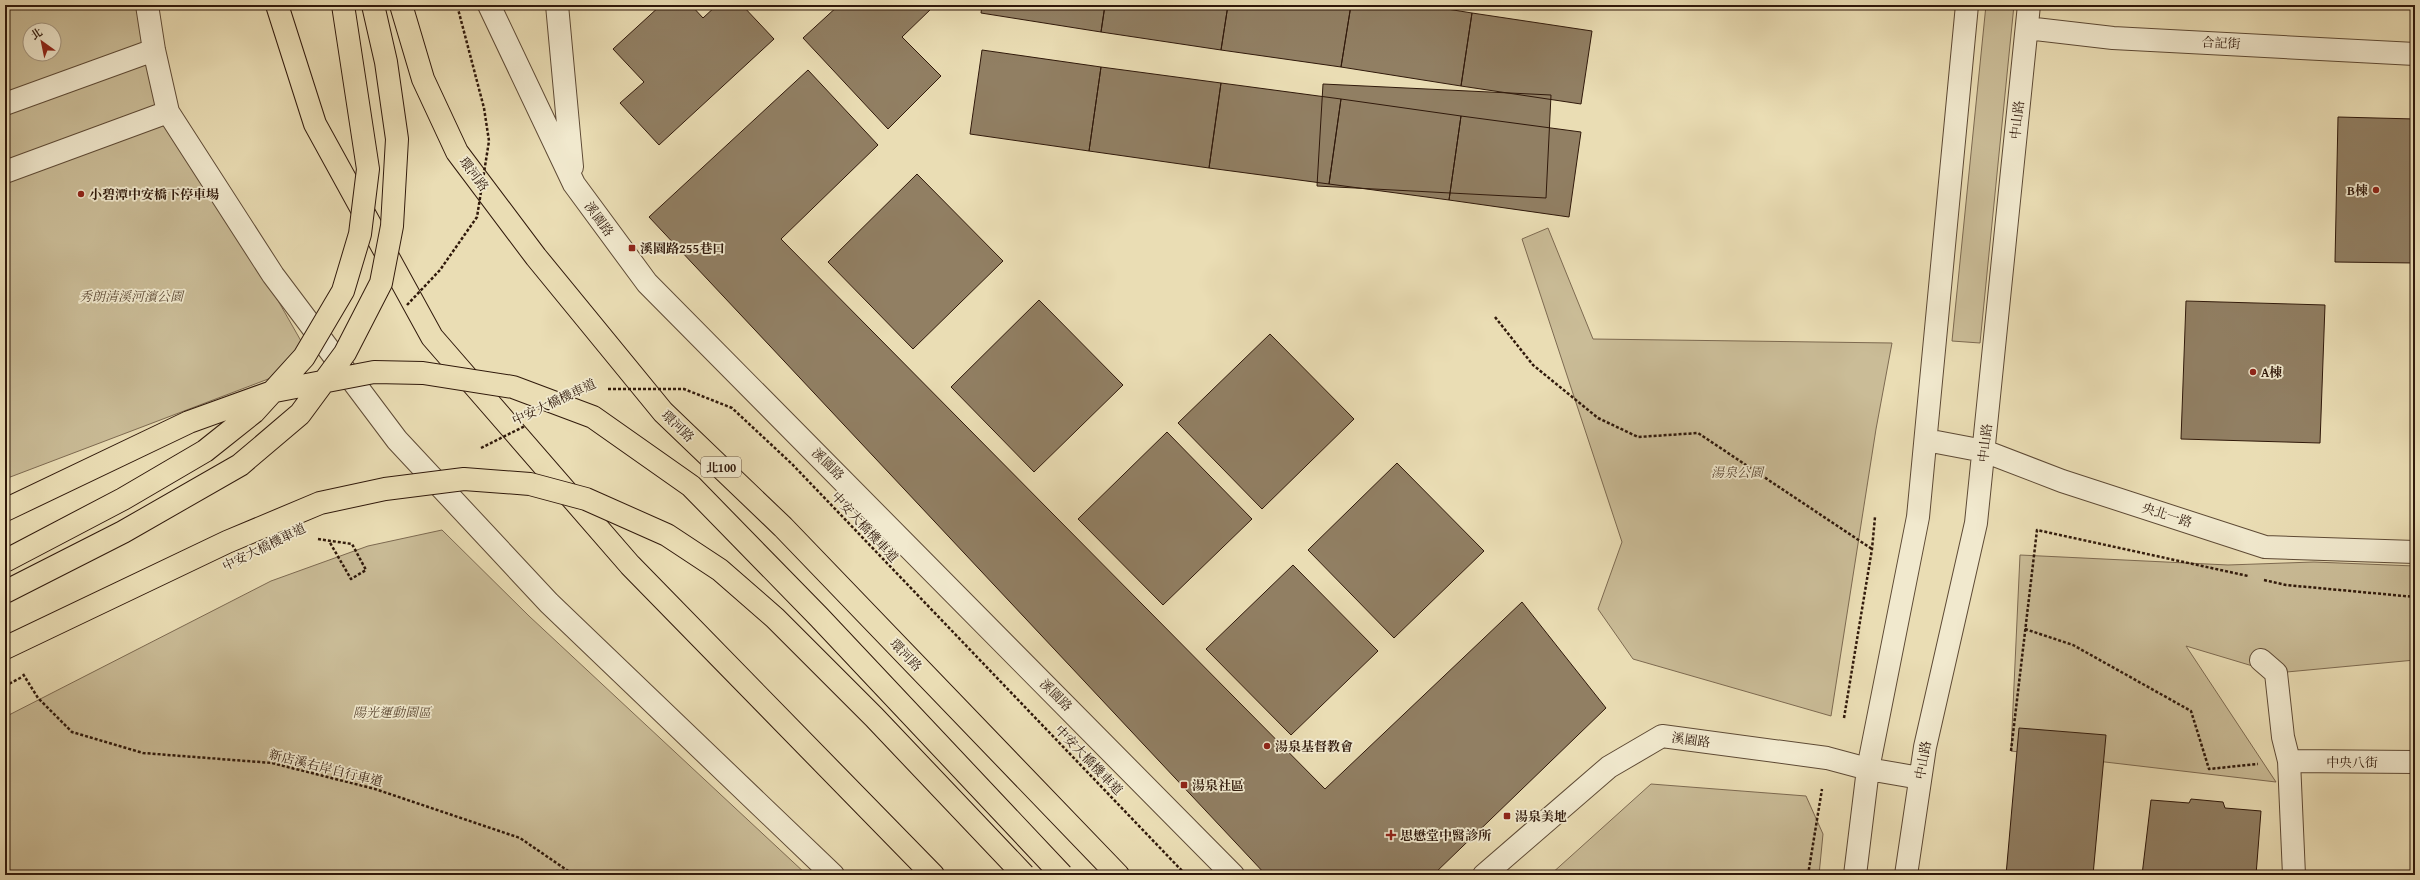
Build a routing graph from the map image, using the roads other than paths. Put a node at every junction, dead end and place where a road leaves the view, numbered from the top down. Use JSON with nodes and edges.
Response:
{"nodes":[{"id":1,"x":147,"y":5,"type":"edge"},
{"id":2,"x":277,"y":5,"type":"edge"},
{"id":3,"x":343,"y":5,"type":"edge"},
{"id":4,"x":373,"y":5,"type":"edge"},
{"id":5,"x":402,"y":5,"type":"edge"},
{"id":6,"x":489,"y":5,"type":"edge"},
{"id":7,"x":557,"y":5,"type":"edge"},
{"id":8,"x":1967,"y":5,"type":"edge"},
{"id":9,"x":2029,"y":5,"type":"edge"},
{"id":10,"x":2027,"y":28,"type":"junction"},
{"id":11,"x":154,"y":50,"type":"junction"},
{"id":12,"x":2415,"y":54,"type":"edge"},
{"id":13,"x":5,"y":104,"type":"edge"},
{"id":14,"x":168,"y":112,"type":"junction"},
{"id":15,"x":5,"y":172,"type":"edge"},
{"id":16,"x":574,"y":184,"type":"junction"},
{"id":17,"x":1926,"y":440,"type":"junction"},
{"id":18,"x":1984,"y":451,"type":"junction"},
{"id":19,"x":5,"y":510,"type":"edge"},
{"id":20,"x":2415,"y":552,"type":"edge"},
{"id":21,"x":5,"y":561,"type":"edge"},
{"id":22,"x":5,"y":592,"type":"edge"},
{"id":23,"x":5,"y":648,"type":"edge"},
{"id":24,"x":2261,"y":660,"type":"dead end"},
{"id":25,"x":2289,"y":762,"type":"junction"},
{"id":26,"x":2415,"y":762,"type":"edge"},
{"id":27,"x":1868,"y":769,"type":"junction"},
{"id":28,"x":1920,"y":778,"type":"junction"},
{"id":29,"x":833,"y":875,"type":"edge"},
{"id":30,"x":933,"y":875,"type":"edge"},
{"id":31,"x":1024,"y":875,"type":"edge"},
{"id":32,"x":1062,"y":875,"type":"edge"},
{"id":33,"x":1118,"y":875,"type":"edge"},
{"id":34,"x":1233,"y":875,"type":"edge"},
{"id":35,"x":1484,"y":875,"type":"edge"},
{"id":36,"x":1855,"y":875,"type":"edge"},
{"id":37,"x":1906,"y":875,"type":"edge"},
{"id":38,"x":2294,"y":875,"type":"edge"}],
"edges":[{"from":1,"to":11,"type":"street"},
{"from":2,"to":30,"type":"highway"},
{"from":3,"to":21,"type":"highway","bridge":true},
{"from":4,"to":22,"type":"highway","bridge":true},
{"from":5,"to":33,"type":"highway","name":"環河路","number":"北100"},
{"from":6,"to":16,"type":"street","name":"溪園路"},
{"from":7,"to":16,"type":"street"},
{"from":8,"to":17,"type":"street"},
{"from":9,"to":10,"type":"street","name":"中山路"},
{"from":10,"to":12,"type":"street","name":"合記街"},
{"from":10,"to":18,"type":"street","name":"中山路"},
{"from":11,"to":13,"type":"street"},
{"from":11,"to":14,"type":"street"},
{"from":14,"to":15,"type":"street"},
{"from":14,"to":29,"type":"street"},
{"from":16,"to":34,"type":"street","name":"溪園路"},
{"from":17,"to":18,"type":"street","name":"央北一路"},
{"from":17,"to":27,"type":"street"},
{"from":18,"to":20,"type":"street","name":"央北一路"},
{"from":18,"to":28,"type":"street","name":"中山路"},
{"from":19,"to":32,"type":"highway","bridge":true},
{"from":23,"to":31,"type":"highway","bridge":true},
{"from":24,"to":25,"type":"street"},
{"from":25,"to":26,"type":"street","name":"中央八街"},
{"from":25,"to":38,"type":"street"},
{"from":27,"to":28,"type":"street","name":"溪園路"},
{"from":27,"to":35,"type":"street","name":"溪園路"},
{"from":27,"to":36,"type":"street"},
{"from":28,"to":37,"type":"street","name":"中山路"}]}
